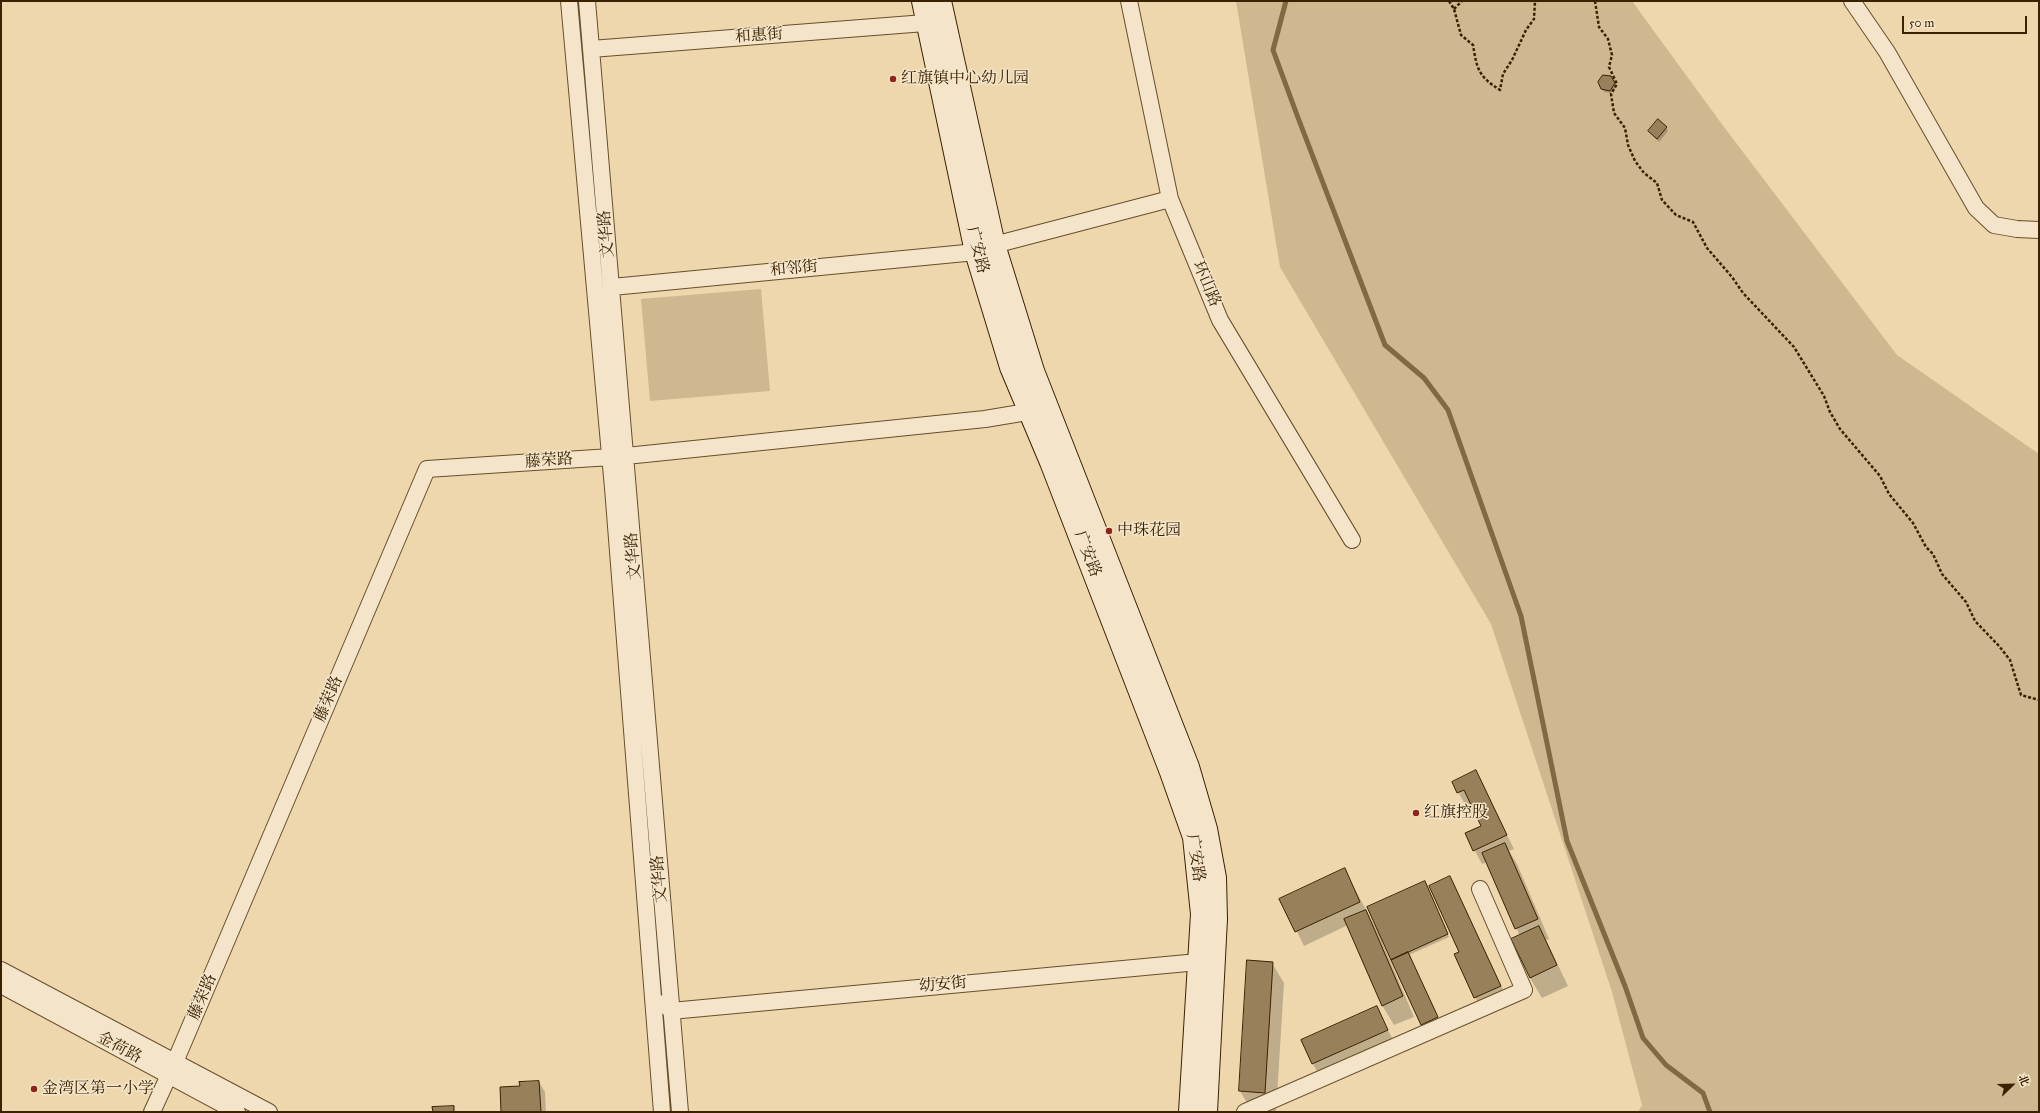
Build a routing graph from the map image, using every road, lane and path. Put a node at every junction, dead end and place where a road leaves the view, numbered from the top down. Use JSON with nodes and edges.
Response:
{"nodes":[{"id":1,"x":569,"y":1,"type":"edge"},
{"id":2,"x":587,"y":1,"type":"edge"},
{"id":3,"x":923,"y":1,"type":"edge"},
{"id":4,"x":1129,"y":1,"type":"edge"},
{"id":5,"x":1449,"y":1,"type":"edge"},
{"id":6,"x":1462,"y":1,"type":"edge"},
{"id":7,"x":1535,"y":1,"type":"edge"},
{"id":8,"x":1595,"y":1,"type":"edge"},
{"id":9,"x":1852,"y":1,"type":"edge"},
{"id":10,"x":1454,"y":9,"type":"junction"},
{"id":11,"x":937,"y":15,"type":"edge"},
{"id":12,"x":591,"y":49,"type":"junction"},
{"id":13,"x":1170,"y":199,"type":"junction"},
{"id":14,"x":2039,"y":230,"type":"edge"},
{"id":15,"x":985,"y":248,"type":"junction"},
{"id":16,"x":612,"y":287,"type":"junction"},
{"id":17,"x":1038,"y":410,"type":"junction"},
{"id":18,"x":626,"y":456,"type":"junction"},
{"id":19,"x":610,"y":457,"type":"junction"},
{"id":20,"x":1352,"y":540,"type":"dead end"},
{"id":21,"x":2039,"y":700,"type":"edge"},
{"id":22,"x":1480,"y":890,"type":"dead end"},
{"id":23,"x":1207,"y":961,"type":"junction"},
{"id":24,"x":1,"y":970,"type":"edge"},
{"id":25,"x":1,"y":985,"type":"edge"},
{"id":26,"x":652,"y":992,"type":"junction"},
{"id":27,"x":671,"y":1011,"type":"junction"},
{"id":28,"x":172,"y":1068,"type":"junction"},
{"id":29,"x":152,"y":1112,"type":"edge"},
{"id":30,"x":237,"y":1112,"type":"edge"},
{"id":31,"x":269,"y":1112,"type":"edge"},
{"id":32,"x":662,"y":1112,"type":"edge"},
{"id":33,"x":680,"y":1112,"type":"edge"},
{"id":34,"x":1190,"y":1112,"type":"edge"},
{"id":35,"x":1206,"y":1112,"type":"edge"},
{"id":36,"x":1244,"y":1112,"type":"edge"}],
"edges":[{"from":1,"to":19,"type":"street","name":"文华路"},
{"from":2,"to":12,"type":"street","name":"文华路"},
{"from":3,"to":11,"type":"street","name":"广安路"},
{"from":4,"to":13,"type":"street","name":"环山路"},
{"from":5,"to":10,"type":"path"},
{"from":6,"to":10,"type":"path"},
{"from":7,"to":10,"type":"path"},
{"from":8,"to":21,"type":"path"},
{"from":9,"to":14,"type":"street"},
{"from":11,"to":12,"type":"street","name":"和惠街"},
{"from":11,"to":15,"type":"street","name":"广安路"},
{"from":12,"to":16,"type":"street","name":"文华路"},
{"from":13,"to":15,"type":"street","name":"和邻街"},
{"from":13,"to":20,"type":"street","name":"环山路"},
{"from":15,"to":16,"type":"street","name":"和邻街"},
{"from":15,"to":17,"type":"street","name":"广安路"},
{"from":16,"to":18,"type":"street","name":"文华路"},
{"from":17,"to":18,"type":"street","name":"藤荣路"},
{"from":17,"to":23,"type":"street","name":"广安路"},
{"from":18,"to":19,"type":"street","name":"藤荣路"},
{"from":18,"to":27,"type":"street","name":"文华路"},
{"from":19,"to":26,"type":"street","name":"文华路"},
{"from":19,"to":28,"type":"street","name":"藤荣路"},
{"from":22,"to":36,"type":"street"},
{"from":23,"to":27,"type":"street","name":"幼安街"},
{"from":23,"to":34,"type":"street","name":"广安路"},
{"from":23,"to":35,"type":"street","name":"广安路"},
{"from":24,"to":28,"type":"street"},
{"from":25,"to":28,"type":"street","name":"金荷路"},
{"from":26,"to":27,"type":"street"},
{"from":26,"to":32,"type":"street","name":"文华路"},
{"from":27,"to":33,"type":"street","name":"文华路"},
{"from":28,"to":29,"type":"street","name":"藤荣路"},
{"from":28,"to":30,"type":"street","name":"金荷路"},
{"from":28,"to":31,"type":"street"}]}
